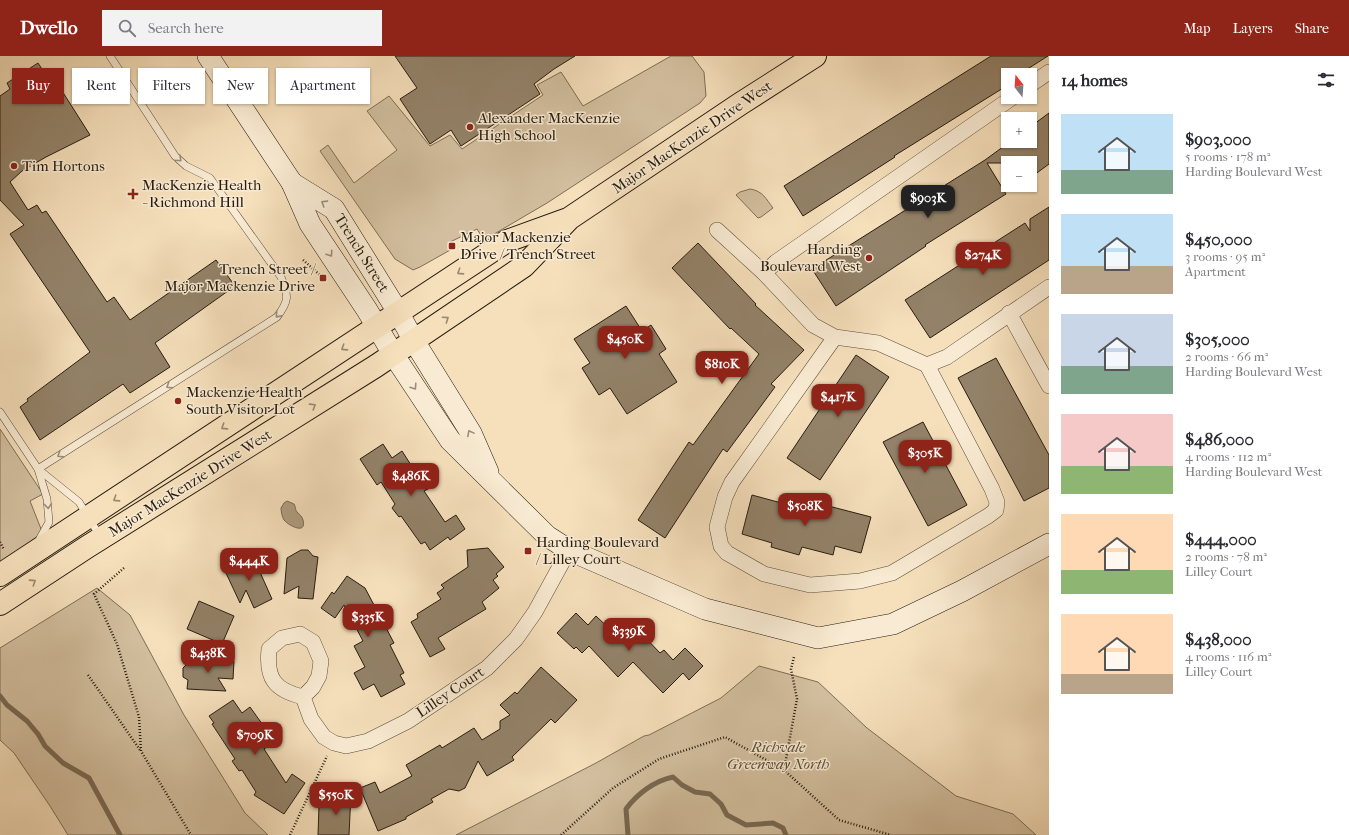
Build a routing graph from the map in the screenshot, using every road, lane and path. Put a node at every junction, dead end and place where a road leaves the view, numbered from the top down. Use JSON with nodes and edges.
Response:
{"nodes":[{"id":1,"x":110,"y":56,"type":"edge"},
{"id":2,"x":208,"y":56,"type":"edge"},
{"id":3,"x":815,"y":56,"type":"edge"},
{"id":4,"x":1049,"y":72,"type":"edge"},
{"id":5,"x":1037,"y":80,"type":"edge"},
{"id":6,"x":1003,"y":104,"type":"edge"},
{"id":7,"x":292,"y":183,"type":"junction"},
{"id":8,"x":570,"y":218,"type":"junction"},
{"id":9,"x":717,"y":230,"type":"dead end"},
{"id":10,"x":303,"y":260,"type":"dead end"},
{"id":11,"x":764,"y":273,"type":"junction"},
{"id":12,"x":323,"y":278,"type":"dead end"},
{"id":13,"x":1049,"y":287,"type":"edge"},
{"id":14,"x":398,"y":312,"type":"junction"},
{"id":15,"x":1009,"y":313,"type":"junction"},
{"id":16,"x":377,"y":327,"type":"junction"},
{"id":17,"x":835,"y":337,"type":"junction"},
{"id":18,"x":414,"y":341,"type":"junction"},
{"id":19,"x":393,"y":354,"type":"junction"},
{"id":20,"x":927,"y":364,"type":"junction"},
{"id":21,"x":1049,"y":386,"type":"edge"},
{"id":22,"x":0,"y":412,"type":"edge"},
{"id":23,"x":38,"y":469,"type":"junction"},
{"id":24,"x":492,"y":482,"type":"junction"},
{"id":25,"x":88,"y":517,"type":"junction"},
{"id":26,"x":101,"y":538,"type":"junction"},
{"id":27,"x":0,"y":542,"type":"edge"},
{"id":28,"x":1049,"y":544,"type":"edge"},
{"id":29,"x":569,"y":550,"type":"junction"},
{"id":30,"x":5,"y":552,"type":"dead end"},
{"id":31,"x":31,"y":554,"type":"junction"},
{"id":32,"x":124,"y":568,"type":"dead end"},
{"id":33,"x":0,"y":575,"type":"edge"},
{"id":34,"x":0,"y":604,"type":"edge"},
{"id":35,"x":794,"y":657,"type":"dead end"},
{"id":36,"x":88,"y":675,"type":"dead end"},
{"id":37,"x":303,"y":697,"type":"dead end"},
{"id":38,"x":334,"y":743,"type":"junction"},
{"id":39,"x":141,"y":750,"type":"junction"},
{"id":40,"x":784,"y":770,"type":"junction"},
{"id":41,"x":191,"y":835,"type":"edge"},
{"id":42,"x":290,"y":835,"type":"edge"},
{"id":43,"x":561,"y":835,"type":"edge"},
{"id":44,"x":891,"y":835,"type":"edge"}],
"edges":[{"from":1,"to":23,"type":"lane","one_way":true},
{"from":2,"to":7,"type":"street","name":"Trench Street"},
{"from":3,"to":8,"type":"main road","name":"Major MacKenzie Drive West"},
{"from":4,"to":5,"type":"street"},
{"from":6,"to":11,"type":"street"},
{"from":14,"to":7,"type":"street","name":"Trench Street","one_way":true},
{"from":7,"to":16,"type":"street","name":"Trench Street","one_way":true},
{"from":8,"to":14,"type":"main road","name":"Major MacKenzie Drive West","one_way":true},
{"from":18,"to":8,"type":"main road","name":"Major MacKenzie Drive West","one_way":true},
{"from":9,"to":11,"type":"street"},
{"from":10,"to":12,"type":"path"},
{"from":11,"to":17,"type":"street"},
{"from":13,"to":15,"type":"street"},
{"from":14,"to":16,"type":"main road","name":"Major MacKenzie Drive West"},
{"from":14,"to":18,"type":"street","name":"Trench Street"},
{"from":15,"to":20,"type":"street"},
{"from":15,"to":21,"type":"street"},
{"from":16,"to":19,"type":"street"},
{"from":16,"to":25,"type":"main road","name":"Major MacKenzie Drive West","one_way":true},
{"from":17,"to":20,"type":"street"},
{"from":17,"to":20,"type":"street"},
{"from":18,"to":19,"type":"main road","name":"Major MacKenzie Drive West"},
{"from":24,"to":18,"type":"street","name":"Trench Street","one_way":true},
{"from":19,"to":24,"type":"street","one_way":true},
{"from":26,"to":19,"type":"main road","name":"Major MacKenzie Drive West","one_way":true},
{"from":22,"to":23,"type":"lane"},
{"from":23,"to":25,"type":"lane"},
{"from":23,"to":31,"type":"lane","one_way":true},
{"from":24,"to":29,"type":"street"},
{"from":25,"to":26,"type":"lane"},
{"from":25,"to":31,"type":"main road","name":"Major MacKenzie Drive West"},
{"from":34,"to":26,"type":"main road","name":"Major MacKenzie Drive West","one_way":true},
{"from":27,"to":30,"type":"path"},
{"from":28,"to":29,"type":"street"},
{"from":29,"to":38,"type":"street","name":"Lilley Court"},
{"from":31,"to":33,"type":"main road","name":"Major MacKenzie Drive West"},
{"from":32,"to":39,"type":"path"},
{"from":35,"to":40,"type":"path"},
{"from":36,"to":39,"type":"path"},
{"from":37,"to":38,"type":"street"},
{"from":38,"to":42,"type":"path"},
{"from":39,"to":41,"type":"path"},
{"from":40,"to":43,"type":"path"},
{"from":40,"to":44,"type":"path"}]}
